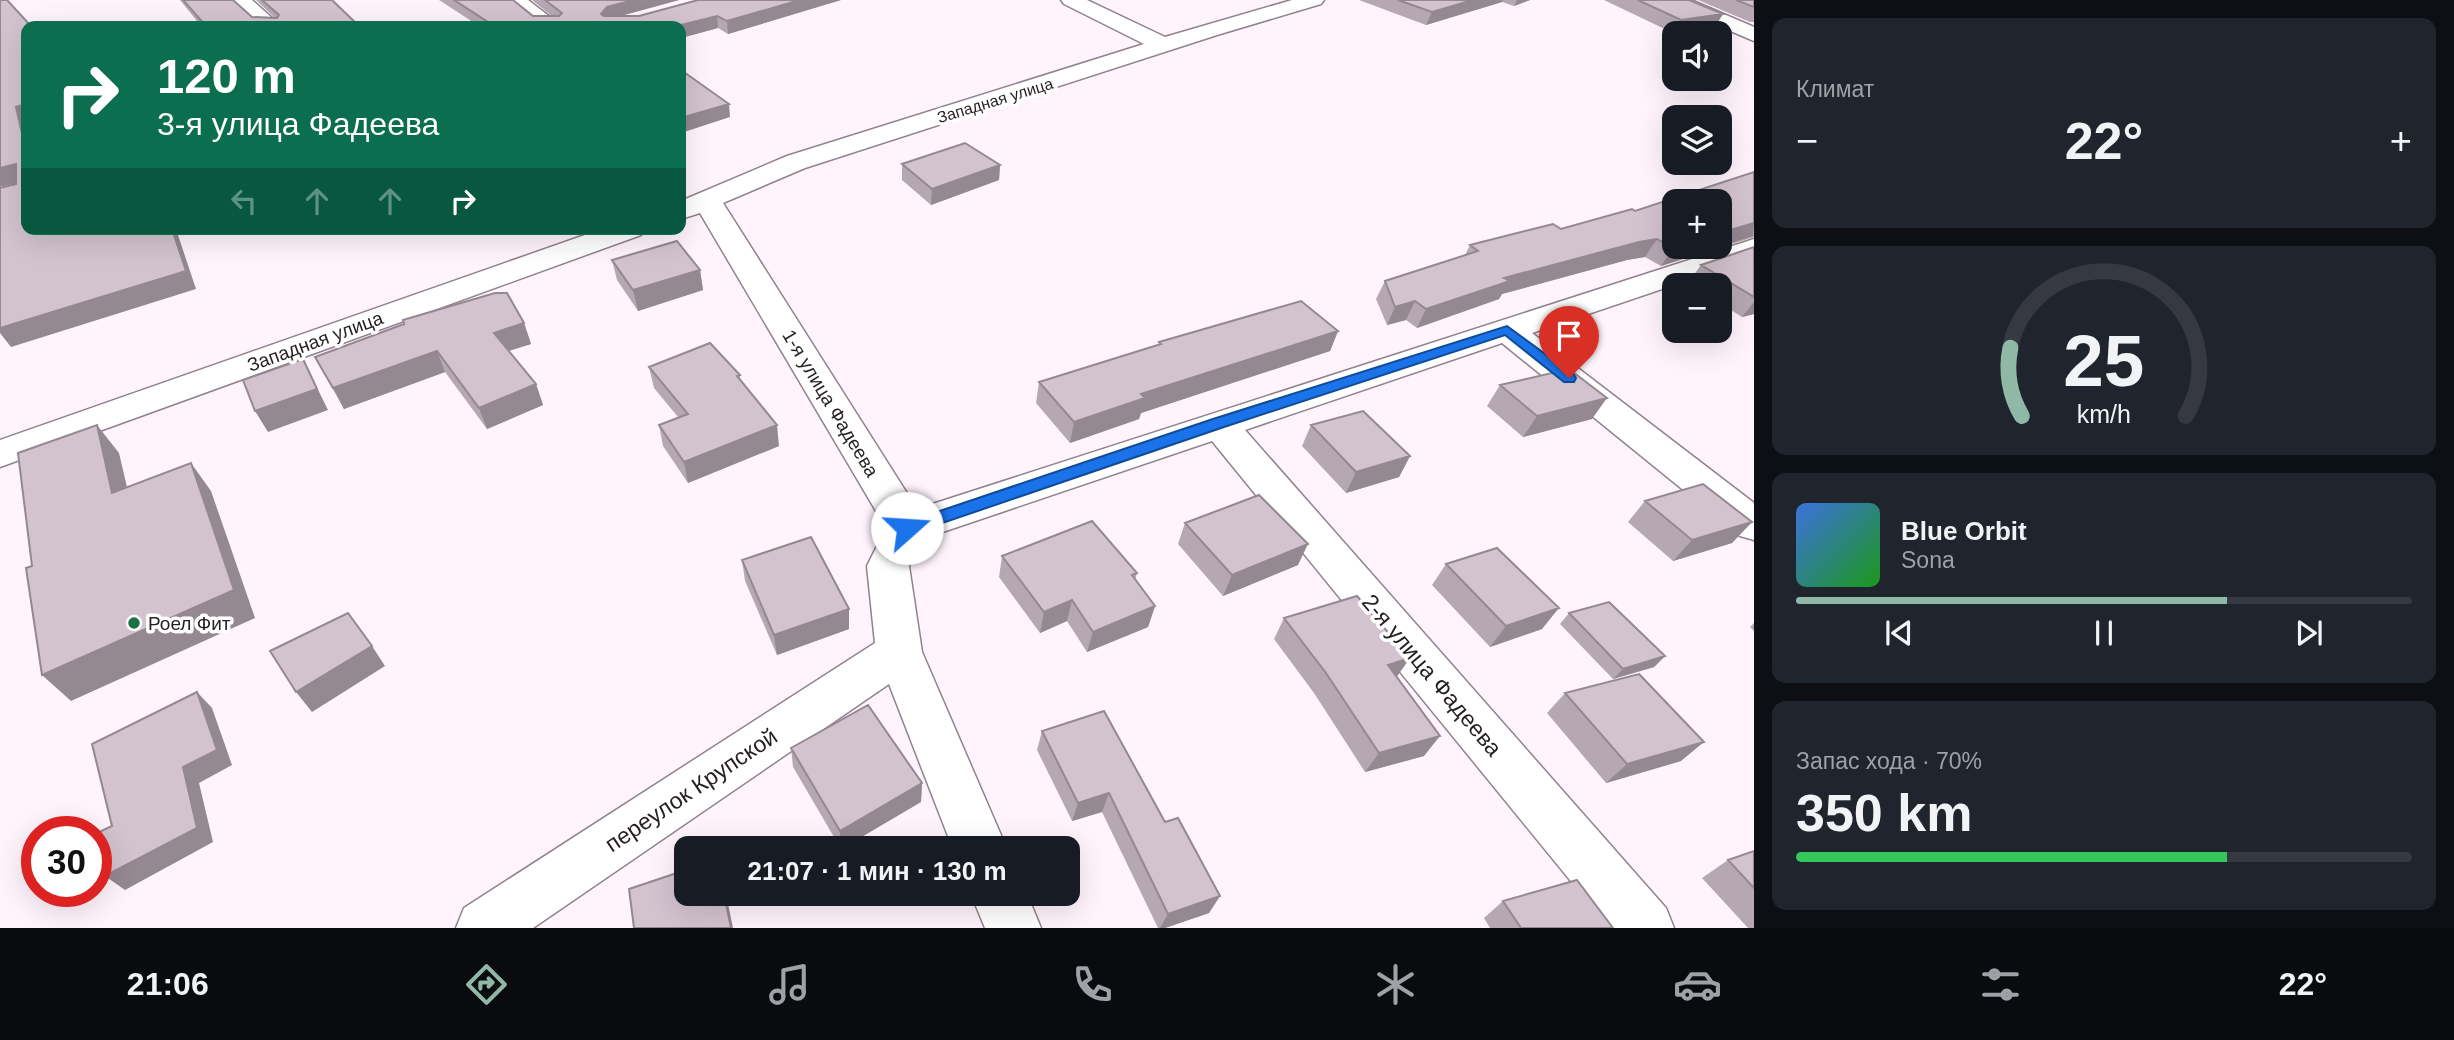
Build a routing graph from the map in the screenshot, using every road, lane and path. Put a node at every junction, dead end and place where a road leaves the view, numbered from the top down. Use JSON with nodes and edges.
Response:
{"nodes":[{"id":1,"x":240,"y":0,"type":"edge"},
{"id":2,"x":514,"y":0,"type":"edge"},
{"id":3,"x":1071,"y":0,"type":"edge"},
{"id":4,"x":1314,"y":0,"type":"edge"},
{"id":5,"x":1674,"y":0,"type":"edge"},
{"id":6,"x":264,"y":21,"type":"edge"},
{"id":7,"x":544,"y":21,"type":"edge"},
{"id":8,"x":1754,"y":36,"type":"edge"},
{"id":9,"x":1164,"y":46,"type":"junction"},
{"id":10,"x":694,"y":207,"type":"edge"},
{"id":11,"x":614,"y":235,"type":"edge"},
{"id":12,"x":1750,"y":252,"type":"edge"},
{"id":13,"x":1507,"y":330,"type":"junction"},
{"id":14,"x":1218,"y":423,"type":"junction"},
{"id":15,"x":0,"y":454,"type":"edge"},
{"id":16,"x":1754,"y":525,"type":"edge"},
{"id":17,"x":907,"y":528,"type":"junction"},
{"id":18,"x":898,"y":652,"type":"junction"},
{"id":19,"x":975,"y":836,"type":"edge"},
{"id":20,"x":1004,"y":906,"type":"edge"},
{"id":21,"x":484,"y":928,"type":"edge"},
{"id":22,"x":1013,"y":928,"type":"edge"},
{"id":23,"x":1646,"y":928,"type":"edge"}],
"edges":[{"from":1,"to":6,"type":"street"},
{"from":2,"to":7,"type":"street"},
{"from":3,"to":9,"type":"street"},
{"from":4,"to":9,"type":"street","name":"Западная улица"},
{"from":5,"to":8,"type":"street"},
{"from":9,"to":10,"type":"street","name":"Западная улица"},
{"from":10,"to":17,"type":"street","name":"1-я улица Фадеева"},
{"from":11,"to":15,"type":"street","name":"Западная улица"},
{"from":12,"to":13,"type":"street"},
{"from":13,"to":14,"type":"street"},
{"from":13,"to":16,"type":"street"},
{"from":14,"to":17,"type":"street"},
{"from":14,"to":23,"type":"street","name":"2-я улица Фадеева"},
{"from":17,"to":18,"type":"street"},
{"from":18,"to":19,"type":"street"},
{"from":18,"to":21,"type":"street","name":"переулок Крупской"},
{"from":20,"to":22,"type":"street"}]}
